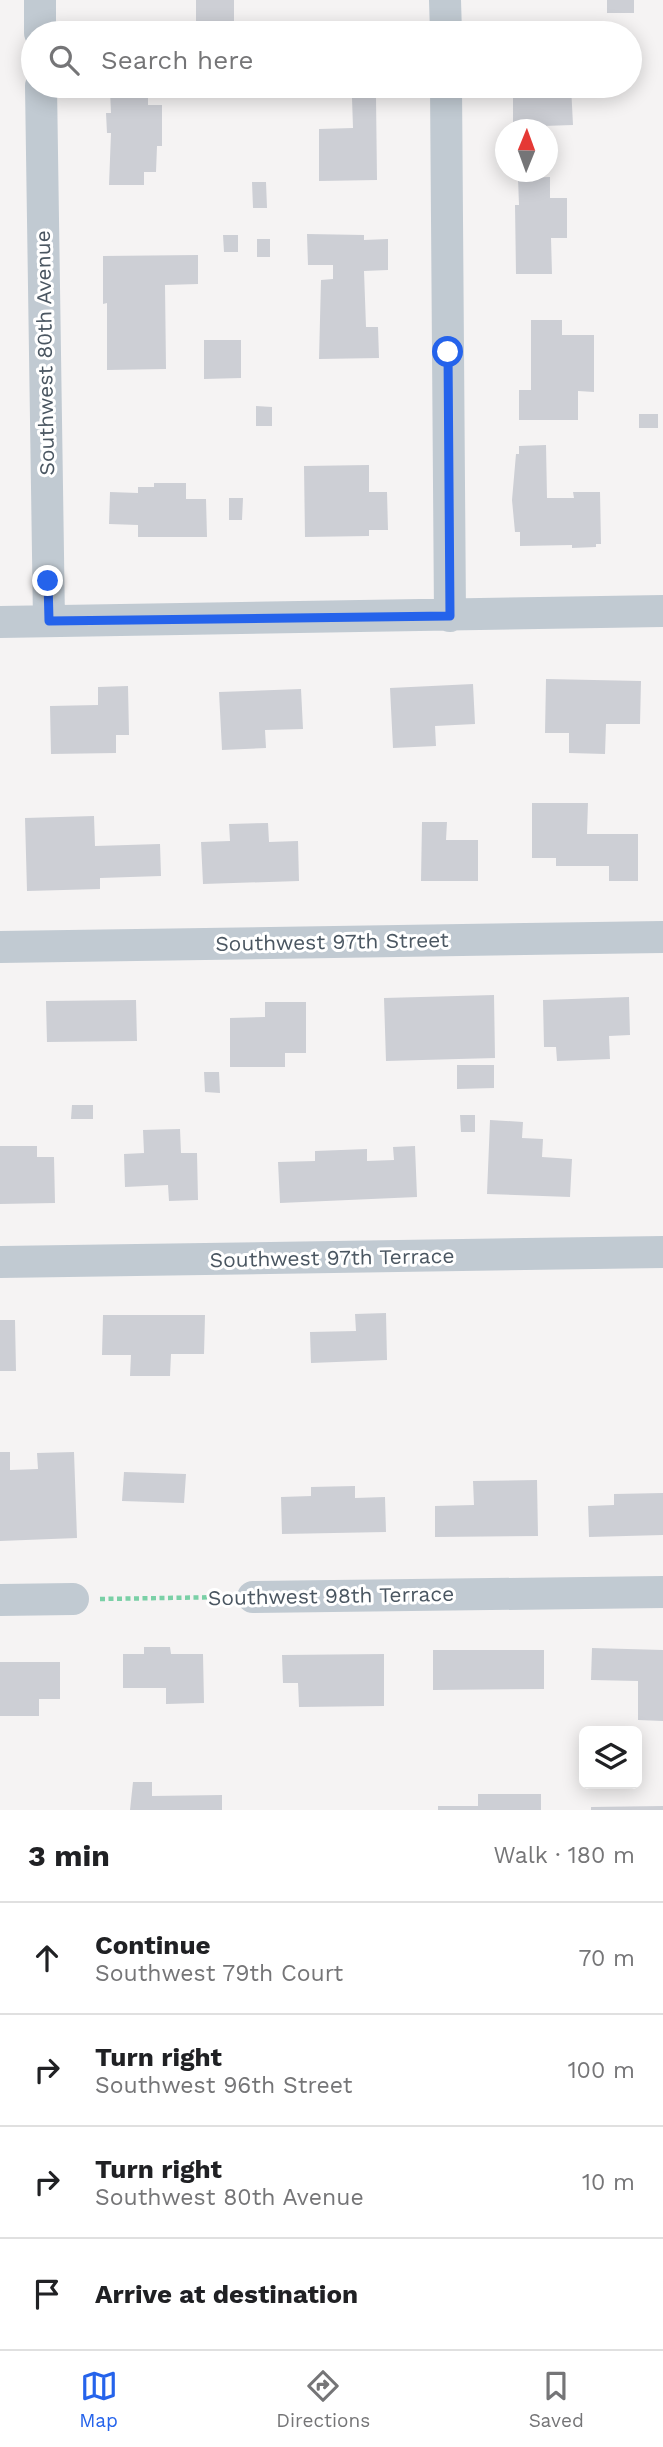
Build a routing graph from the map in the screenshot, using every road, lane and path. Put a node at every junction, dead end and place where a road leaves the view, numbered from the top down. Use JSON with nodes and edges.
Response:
{"nodes":[{"id":1,"x":40,"y":0,"type":"edge"},
{"id":2,"x":445,"y":0,"type":"edge"},
{"id":3,"x":40,"y":21,"type":"edge"},
{"id":4,"x":446,"y":21,"type":"edge"},
{"id":5,"x":41,"y":98,"type":"edge"},
{"id":6,"x":446,"y":98,"type":"edge"},
{"id":7,"x":663,"y":611,"type":"edge"},
{"id":8,"x":450,"y":616,"type":"junction"},
{"id":9,"x":49,"y":621,"type":"junction"},
{"id":10,"x":0,"y":622,"type":"edge"},
{"id":11,"x":663,"y":937,"type":"edge"},
{"id":12,"x":0,"y":947,"type":"edge"},
{"id":13,"x":663,"y":1252,"type":"edge"},
{"id":14,"x":0,"y":1262,"type":"edge"},
{"id":15,"x":663,"y":1592,"type":"edge"},
{"id":16,"x":253,"y":1597,"type":"joint"},
{"id":17,"x":73,"y":1599,"type":"joint"},
{"id":18,"x":0,"y":1600,"type":"edge"}],
"edges":[{"from":1,"to":3,"type":"street"},
{"from":2,"to":4,"type":"street"},
{"from":5,"to":9,"type":"street","name":"Southwest 80th Avenue"},
{"from":6,"to":8,"type":"street"},
{"from":7,"to":8,"type":"street"},
{"from":8,"to":9,"type":"street"},
{"from":9,"to":10,"type":"street"},
{"from":11,"to":12,"type":"street","name":"Southwest 97th Street"},
{"from":13,"to":14,"type":"street","name":"Southwest 97th Terrace"},
{"from":15,"to":16,"type":"street","name":"Southwest 98th Terrace"},
{"from":16,"to":17,"type":"path","name":"Southwest 98th Terrace"},
{"from":17,"to":18,"type":"street"}]}
